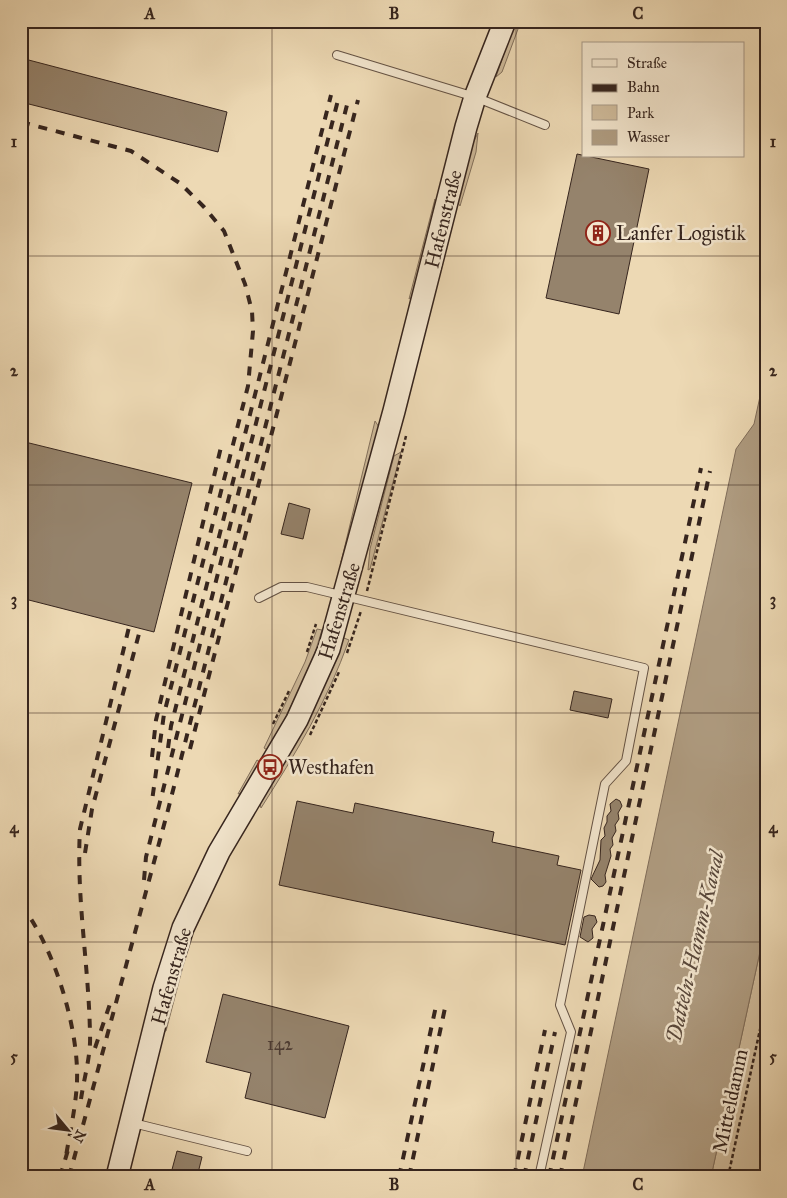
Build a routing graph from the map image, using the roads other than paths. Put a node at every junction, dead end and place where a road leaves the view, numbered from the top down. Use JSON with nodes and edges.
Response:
{"nodes":[{"id":1,"x":505,"y":21,"type":"edge"},
{"id":2,"x":337,"y":55,"type":"dead end"},
{"id":3,"x":475,"y":97,"type":"junction"},
{"id":4,"x":545,"y":125,"type":"dead end"},
{"id":5,"x":345,"y":597,"type":"junction"},
{"id":6,"x":259,"y":598,"type":"dead end"},
{"id":7,"x":132,"y":1123,"type":"junction"},
{"id":8,"x":247,"y":1151,"type":"dead end"},
{"id":9,"x":117,"y":1177,"type":"edge"},
{"id":10,"x":540,"y":1177,"type":"edge"}],
"edges":[{"from":1,"to":3,"type":"street","name":"Hafenstraße"},
{"from":2,"to":3,"type":"lane"},
{"from":3,"to":4,"type":"lane"},
{"from":3,"to":5,"type":"street","name":"Hafenstraße"},
{"from":5,"to":6,"type":"lane"},
{"from":5,"to":7,"type":"street","name":"Hafenstraße"},
{"from":5,"to":10,"type":"lane"},
{"from":7,"to":8,"type":"lane"},
{"from":7,"to":9,"type":"street","name":"Hafenstraße"}]}
